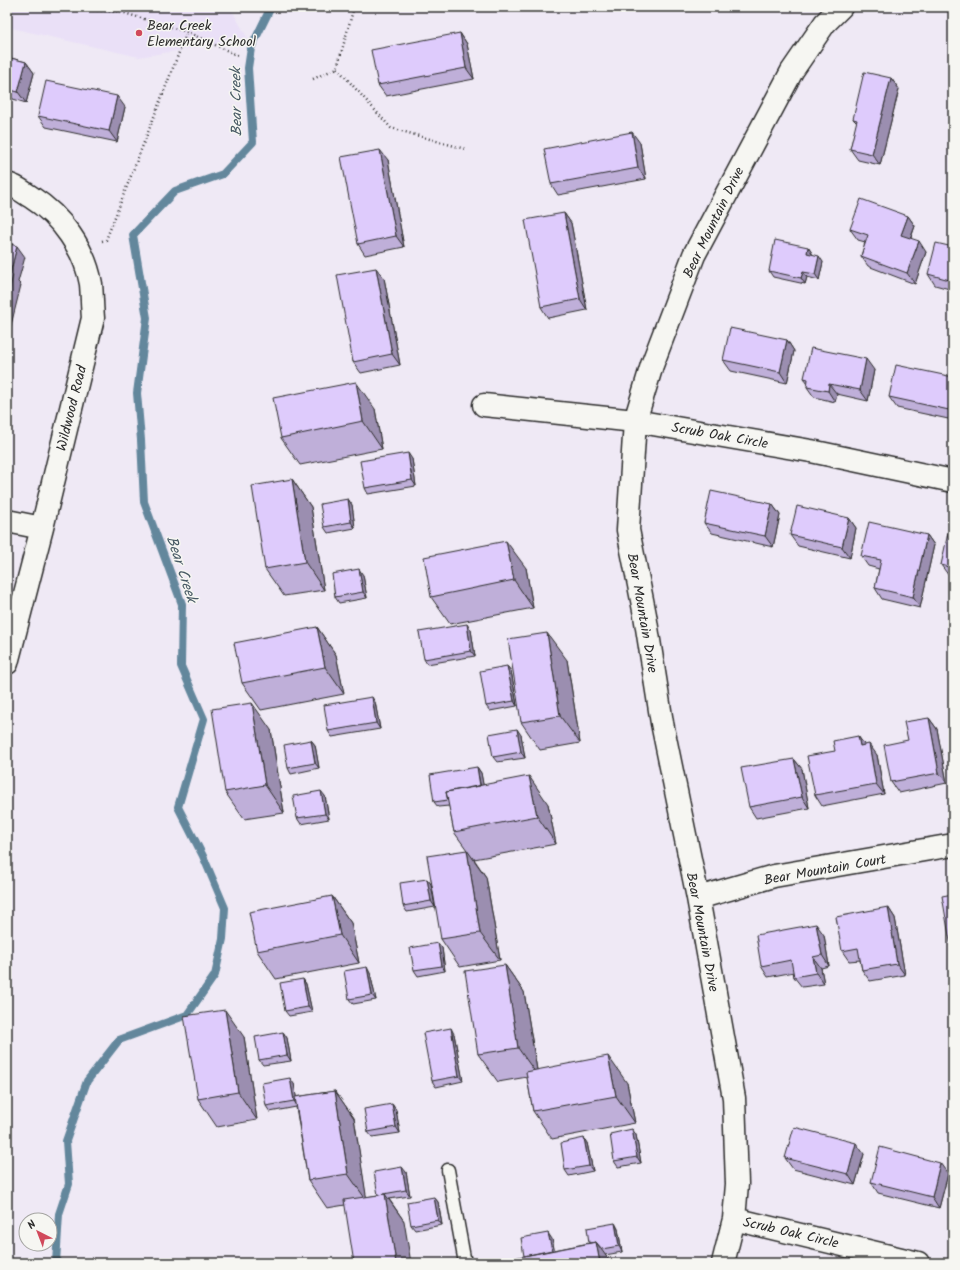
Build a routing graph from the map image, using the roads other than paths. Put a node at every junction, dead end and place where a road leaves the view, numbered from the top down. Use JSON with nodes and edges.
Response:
{"nodes":[{"id":1,"x":841,"y":7,"type":"edge"},
{"id":2,"x":7,"y":184,"type":"edge"},
{"id":3,"x":484,"y":405,"type":"dead end"},
{"id":4,"x":635,"y":421,"type":"junction"},
{"id":5,"x":953,"y":481,"type":"edge"},
{"id":6,"x":7,"y":521,"type":"edge"},
{"id":7,"x":42,"y":528,"type":"junction"},
{"id":8,"x":7,"y":663,"type":"edge"},
{"id":9,"x":953,"y":846,"type":"edge"},
{"id":10,"x":698,"y":898,"type":"junction"},
{"id":11,"x":448,"y":1170,"type":"dead end"},
{"id":12,"x":734,"y":1219,"type":"junction"},
{"id":13,"x":465,"y":1263,"type":"edge"},
{"id":14,"x":723,"y":1263,"type":"edge"},
{"id":15,"x":918,"y":1263,"type":"edge"}],
"edges":[{"from":1,"to":4,"type":"street","name":"Bear Mountain Drive"},
{"from":2,"to":7,"type":"street","name":"Wildwood Road"},
{"from":3,"to":4,"type":"street","name":"Scrub Oak Circle"},
{"from":4,"to":5,"type":"street","name":"Scrub Oak Circle"},
{"from":4,"to":10,"type":"street","name":"Bear Mountain Drive"},
{"from":6,"to":7,"type":"street"},
{"from":7,"to":8,"type":"street","name":"Wildwood Road"},
{"from":9,"to":10,"type":"street","name":"Bear Mountain Court"},
{"from":10,"to":12,"type":"street","name":"Bear Mountain Drive"},
{"from":11,"to":13,"type":"lane"},
{"from":12,"to":14,"type":"street","name":"Bear Mountain Drive"},
{"from":12,"to":15,"type":"street","name":"Scrub Oak Circle"}]}
